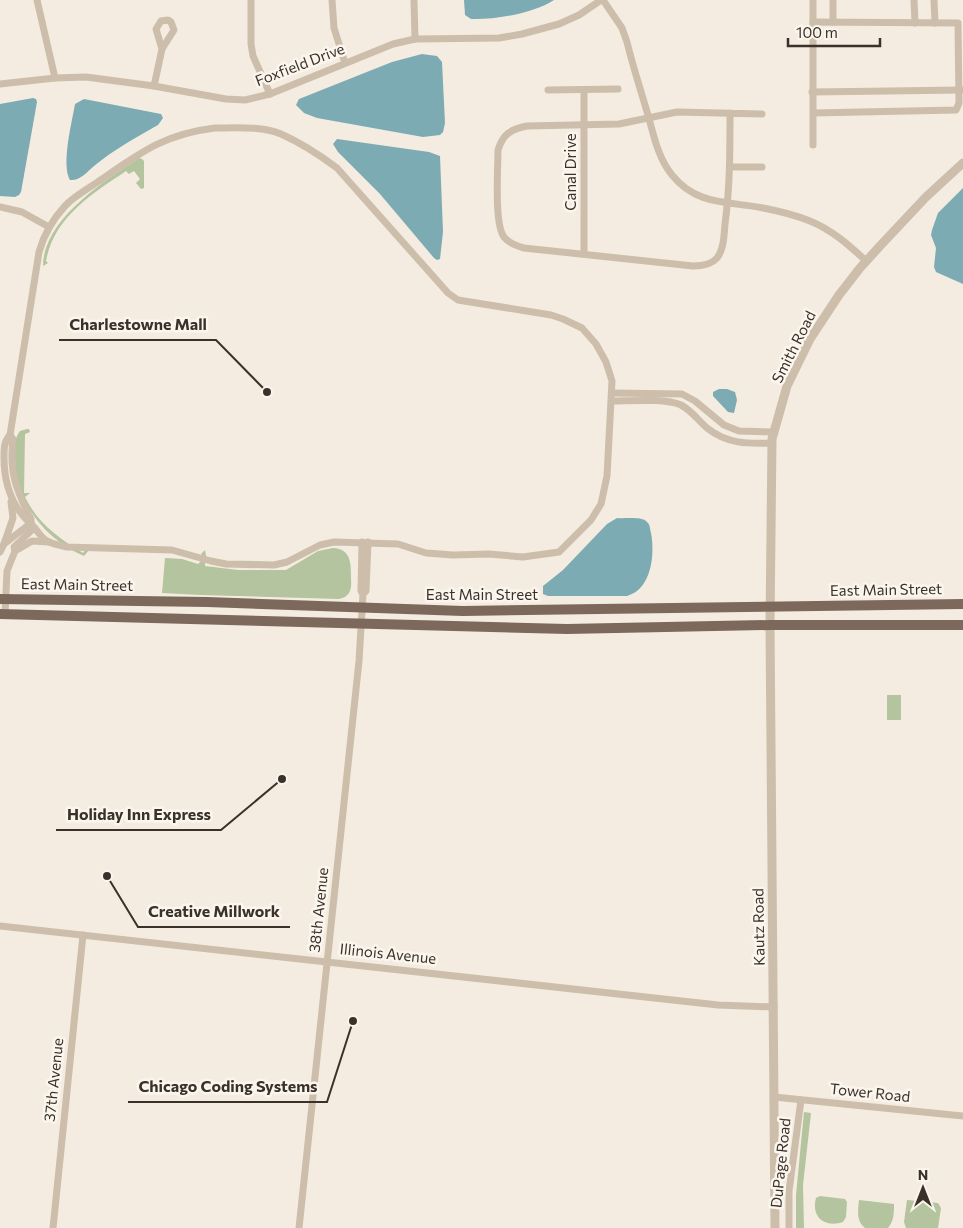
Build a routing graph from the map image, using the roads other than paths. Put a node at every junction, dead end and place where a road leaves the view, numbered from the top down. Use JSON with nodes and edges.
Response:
{"nodes":[{"id":1,"x":37,"y":0,"type":"edge"},
{"id":2,"x":251,"y":0,"type":"edge"},
{"id":3,"x":332,"y":0,"type":"edge"},
{"id":4,"x":414,"y":0,"type":"edge"},
{"id":5,"x":602,"y":0,"type":"edge"},
{"id":6,"x":812,"y":0,"type":"edge"},
{"id":7,"x":833,"y":0,"type":"edge"},
{"id":8,"x":914,"y":0,"type":"edge"},
{"id":9,"x":934,"y":0,"type":"edge"},
{"id":10,"x":813,"y":22,"type":"junction"},
{"id":11,"x":833,"y":22,"type":"junction"},
{"id":12,"x":915,"y":22,"type":"junction"},
{"id":13,"x":934,"y":23,"type":"junction"},
{"id":14,"x":961,"y":23,"type":"edge"},
{"id":15,"x":415,"y":39,"type":"junction"},
{"id":16,"x":162,"y":49,"type":"dead end"},
{"id":17,"x":345,"y":63,"type":"junction"},
{"id":18,"x":54,"y":78,"type":"junction"},
{"id":19,"x":961,"y":81,"type":"edge"},
{"id":20,"x":0,"y":84,"type":"edge"},
{"id":21,"x":154,"y":86,"type":"junction"},
{"id":22,"x":548,"y":90,"type":"dead end"},
{"id":23,"x":618,"y":90,"type":"dead end"},
{"id":24,"x":961,"y":90,"type":"edge"},
{"id":25,"x":584,"y":91,"type":"junction"},
{"id":26,"x":812,"y":92,"type":"junction"},
{"id":27,"x":270,"y":94,"type":"junction"},
{"id":28,"x":730,"y":113,"type":"junction"},
{"id":29,"x":812,"y":113,"type":"junction"},
{"id":30,"x":762,"y":114,"type":"dead end"},
{"id":31,"x":649,"y":118,"type":"junction"},
{"id":32,"x":584,"y":124,"type":"junction"},
{"id":33,"x":813,"y":145,"type":"dead end"},
{"id":34,"x":963,"y":163,"type":"edge"},
{"id":35,"x":730,"y":167,"type":"junction"},
{"id":36,"x":762,"y":167,"type":"dead end"},
{"id":37,"x":728,"y":204,"type":"junction"},
{"id":38,"x":0,"y":207,"type":"edge"},
{"id":39,"x":48,"y":227,"type":"junction"},
{"id":40,"x":584,"y":253,"type":"junction"},
{"id":41,"x":866,"y":261,"type":"junction"},
{"id":42,"x":612,"y":397,"type":"junction"},
{"id":43,"x":774,"y":432,"type":"junction"},
{"id":44,"x":10,"y":435,"type":"junction"},
{"id":45,"x":772,"y":443,"type":"junction"},
{"id":46,"x":12,"y":499,"type":"junction"},
{"id":47,"x":32,"y":526,"type":"junction"},
{"id":48,"x":49,"y":542,"type":"junction"},
{"id":49,"x":365,"y":542,"type":"junction"},
{"id":50,"x":4,"y":544,"type":"junction"},
{"id":51,"x":15,"y":551,"type":"junction"},
{"id":52,"x":0,"y":552,"type":"edge"},
{"id":53,"x":4,"y":599,"type":"edge"},
{"id":54,"x":963,"y":604,"type":"edge"},
{"id":55,"x":362,"y":607,"type":"junction"},
{"id":56,"x":770,"y":608,"type":"junction"},
{"id":57,"x":3,"y":614,"type":"edge"},
{"id":58,"x":361,"y":622,"type":"junction"},
{"id":59,"x":770,"y":625,"type":"junction"},
{"id":60,"x":963,"y":625,"type":"edge"},
{"id":61,"x":0,"y":926,"type":"edge"},
{"id":62,"x":83,"y":935,"type":"junction"},
{"id":63,"x":327,"y":961,"type":"junction"},
{"id":64,"x":774,"y":1007,"type":"junction"},
{"id":65,"x":774,"y":1097,"type":"junction"},
{"id":66,"x":802,"y":1100,"type":"junction"},
{"id":67,"x":963,"y":1116,"type":"edge"},
{"id":68,"x":53,"y":1228,"type":"edge"},
{"id":69,"x":299,"y":1228,"type":"edge"},
{"id":70,"x":775,"y":1228,"type":"edge"},
{"id":71,"x":790,"y":1228,"type":"edge"}],
"edges":[{"from":1,"to":18,"type":"street"},
{"from":2,"to":27,"type":"street"},
{"from":3,"to":17,"type":"street"},
{"from":4,"to":15,"type":"street"},
{"from":5,"to":15,"type":"street","name":"Foxfield Drive"},
{"from":5,"to":31,"type":"street"},
{"from":6,"to":10,"type":"street"},
{"from":7,"to":11,"type":"street"},
{"from":8,"to":12,"type":"street"},
{"from":9,"to":13,"type":"street"},
{"from":10,"to":11,"type":"street"},
{"from":10,"to":26,"type":"street"},
{"from":11,"to":12,"type":"street"},
{"from":12,"to":13,"type":"street"},
{"from":13,"to":14,"type":"street"},
{"from":14,"to":19,"type":"street"},
{"from":15,"to":17,"type":"street","name":"Foxfield Drive"},
{"from":16,"to":21,"type":"street"},
{"from":17,"to":27,"type":"street","name":"Foxfield Drive"},
{"from":18,"to":20,"type":"street","name":"Foxfield Drive"},
{"from":18,"to":21,"type":"street","name":"Foxfield Drive"},
{"from":19,"to":24,"type":"street"},
{"from":21,"to":27,"type":"street","name":"Foxfield Drive"},
{"from":22,"to":25,"type":"street"},
{"from":23,"to":25,"type":"street"},
{"from":24,"to":26,"type":"street"},
{"from":24,"to":29,"type":"street"},
{"from":25,"to":32,"type":"street","name":"Canal Drive"},
{"from":26,"to":29,"type":"street"},
{"from":28,"to":30,"type":"street"},
{"from":28,"to":31,"type":"street"},
{"from":28,"to":35,"type":"street"},
{"from":29,"to":33,"type":"street"},
{"from":31,"to":32,"type":"street"},
{"from":31,"to":37,"type":"street"},
{"from":32,"to":40,"type":"street","name":"Canal Drive"},
{"from":32,"to":40,"type":"street"},
{"from":34,"to":41,"type":"street","name":"Smith Road"},
{"from":35,"to":36,"type":"street"},
{"from":35,"to":37,"type":"street"},
{"from":37,"to":40,"type":"street"},
{"from":37,"to":41,"type":"street"},
{"from":38,"to":39,"type":"street"},
{"from":39,"to":42,"type":"street"},
{"from":39,"to":44,"type":"street"},
{"from":41,"to":43,"type":"street","name":"Smith Road"},
{"from":42,"to":43,"type":"street"},
{"from":42,"to":45,"type":"street"},
{"from":42,"to":49,"type":"street"},
{"from":43,"to":45,"type":"street","name":"Smith Road"},
{"from":44,"to":46,"type":"street"},
{"from":44,"to":47,"type":"street"},
{"from":45,"to":56,"type":"street","name":"Smith Road"},
{"from":46,"to":47,"type":"street"},
{"from":46,"to":50,"type":"street"},
{"from":47,"to":48,"type":"street"},
{"from":47,"to":50,"type":"street"},
{"from":47,"to":51,"type":"street"},
{"from":48,"to":49,"type":"street"},
{"from":48,"to":51,"type":"street"},
{"from":49,"to":55,"type":"street","name":"38th Avenue"},
{"from":50,"to":52,"type":"street"},
{"from":51,"to":53,"type":"street"},
{"from":53,"to":55,"type":"main road","name":"East Main Street"},
{"from":53,"to":57,"type":"street"},
{"from":54,"to":56,"type":"main road","name":"East Main Street"},
{"from":55,"to":56,"type":"main road","name":"East Main Street"},
{"from":55,"to":58,"type":"street","name":"38th Avenue"},
{"from":56,"to":59,"type":"street","name":"Smith Road"},
{"from":57,"to":58,"type":"main road","name":"East Main Street"},
{"from":58,"to":59,"type":"main road","name":"East Main Street"},
{"from":58,"to":63,"type":"street","name":"38th Avenue"},
{"from":59,"to":60,"type":"main road","name":"East Main Street"},
{"from":59,"to":64,"type":"street","name":"Kautz Road"},
{"from":61,"to":62,"type":"street","name":"Illinois Avenue"},
{"from":62,"to":63,"type":"street","name":"Illinois Avenue"},
{"from":62,"to":68,"type":"street","name":"37th Avenue"},
{"from":63,"to":64,"type":"street","name":"Illinois Avenue"},
{"from":63,"to":69,"type":"street","name":"38th Avenue"},
{"from":64,"to":65,"type":"street","name":"Kautz Road"},
{"from":65,"to":66,"type":"street","name":"Tower Road"},
{"from":65,"to":70,"type":"street","name":"Kautz Road"},
{"from":66,"to":67,"type":"street","name":"Tower Road"},
{"from":66,"to":71,"type":"street","name":"DuPage Road"}]}
